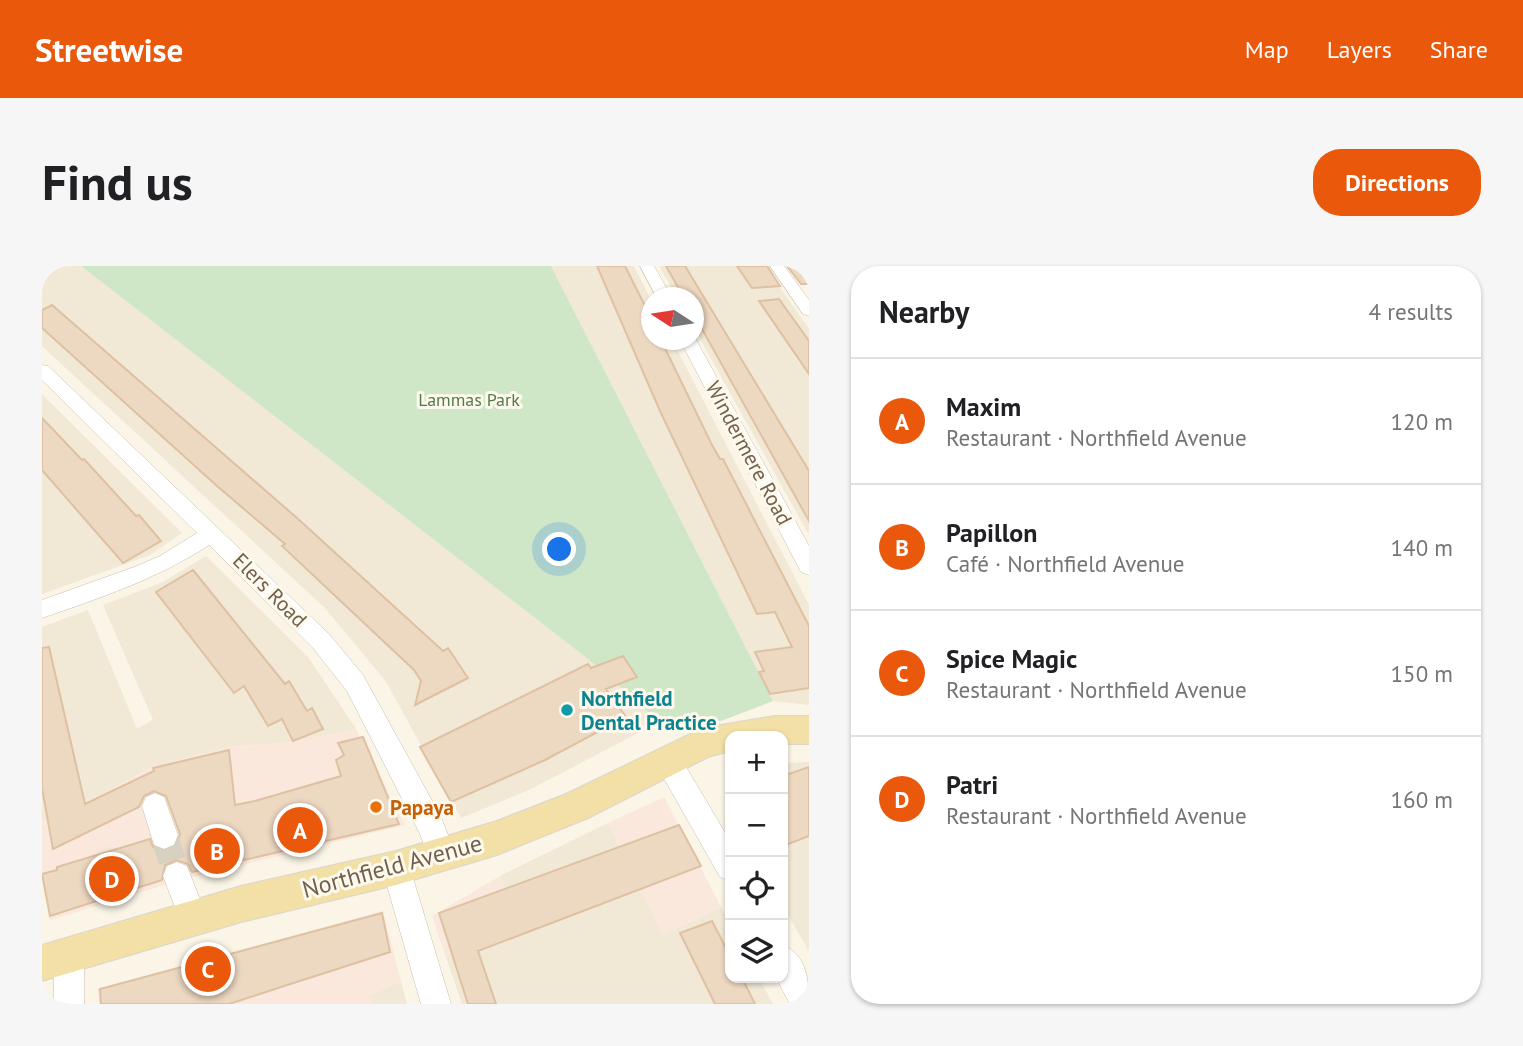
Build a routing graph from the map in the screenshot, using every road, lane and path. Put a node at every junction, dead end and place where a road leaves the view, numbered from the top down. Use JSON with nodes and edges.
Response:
{"nodes":[{"id":1,"x":647,"y":266,"type":"edge"},
{"id":2,"x":777,"y":266,"type":"edge"},
{"id":3,"x":659,"y":287,"type":"edge"},
{"id":4,"x":809,"y":311,"type":"edge"},
{"id":5,"x":693,"y":350,"type":"edge"},
{"id":6,"x":42,"y":370,"type":"edge"},
{"id":7,"x":211,"y":534,"type":"junction"},
{"id":8,"x":809,"y":566,"type":"edge"},
{"id":9,"x":42,"y":609,"type":"edge"},
{"id":10,"x":809,"y":730,"type":"edge"},
{"id":11,"x":769,"y":731,"type":"edge"},
{"id":12,"x":725,"y":739,"type":"edge"},
{"id":13,"x":667,"y":759,"type":"junction"},
{"id":14,"x":155,"y":806,"type":"dead end"},
{"id":15,"x":164,"y":835,"type":"tunnel mouth"},
{"id":16,"x":441,"y":853,"type":"junction"},
{"id":17,"x":725,"y":858,"type":"edge"},
{"id":18,"x":396,"y":869,"type":"junction"},
{"id":19,"x":177,"y":876,"type":"tunnel mouth"},
{"id":20,"x":193,"y":918,"type":"junction"},
{"id":21,"x":55,"y":959,"type":"edge"},
{"id":22,"x":788,"y":969,"type":"edge"},
{"id":23,"x":69,"y":1004,"type":"edge"},
{"id":24,"x":436,"y":1004,"type":"edge"},
{"id":25,"x":807,"y":1004,"type":"edge"}],
"edges":[{"from":1,"to":3,"type":"street"},
{"from":2,"to":4,"type":"street"},
{"from":5,"to":8,"type":"street","name":"Windermere Road"},
{"from":6,"to":7,"type":"street","name":"Elers Road"},
{"from":7,"to":9,"type":"street"},
{"from":7,"to":16,"type":"street","name":"Elers Road"},
{"from":10,"to":11,"type":"main road","name":"Northfield Avenue"},
{"from":12,"to":13,"type":"main road","name":"Northfield Avenue"},
{"from":13,"to":16,"type":"main road","name":"Northfield Avenue"},
{"from":13,"to":17,"type":"street"},
{"from":14,"to":15,"type":"street"},
{"from":16,"to":18,"type":"main road","name":"Northfield Avenue"},
{"from":18,"to":20,"type":"main road","name":"Northfield Avenue"},
{"from":18,"to":24,"type":"street"},
{"from":19,"to":20,"type":"street"},
{"from":20,"to":21,"type":"main road","name":"Northfield Avenue"},
{"from":21,"to":23,"type":"street"},
{"from":22,"to":25,"type":"street"}]}
